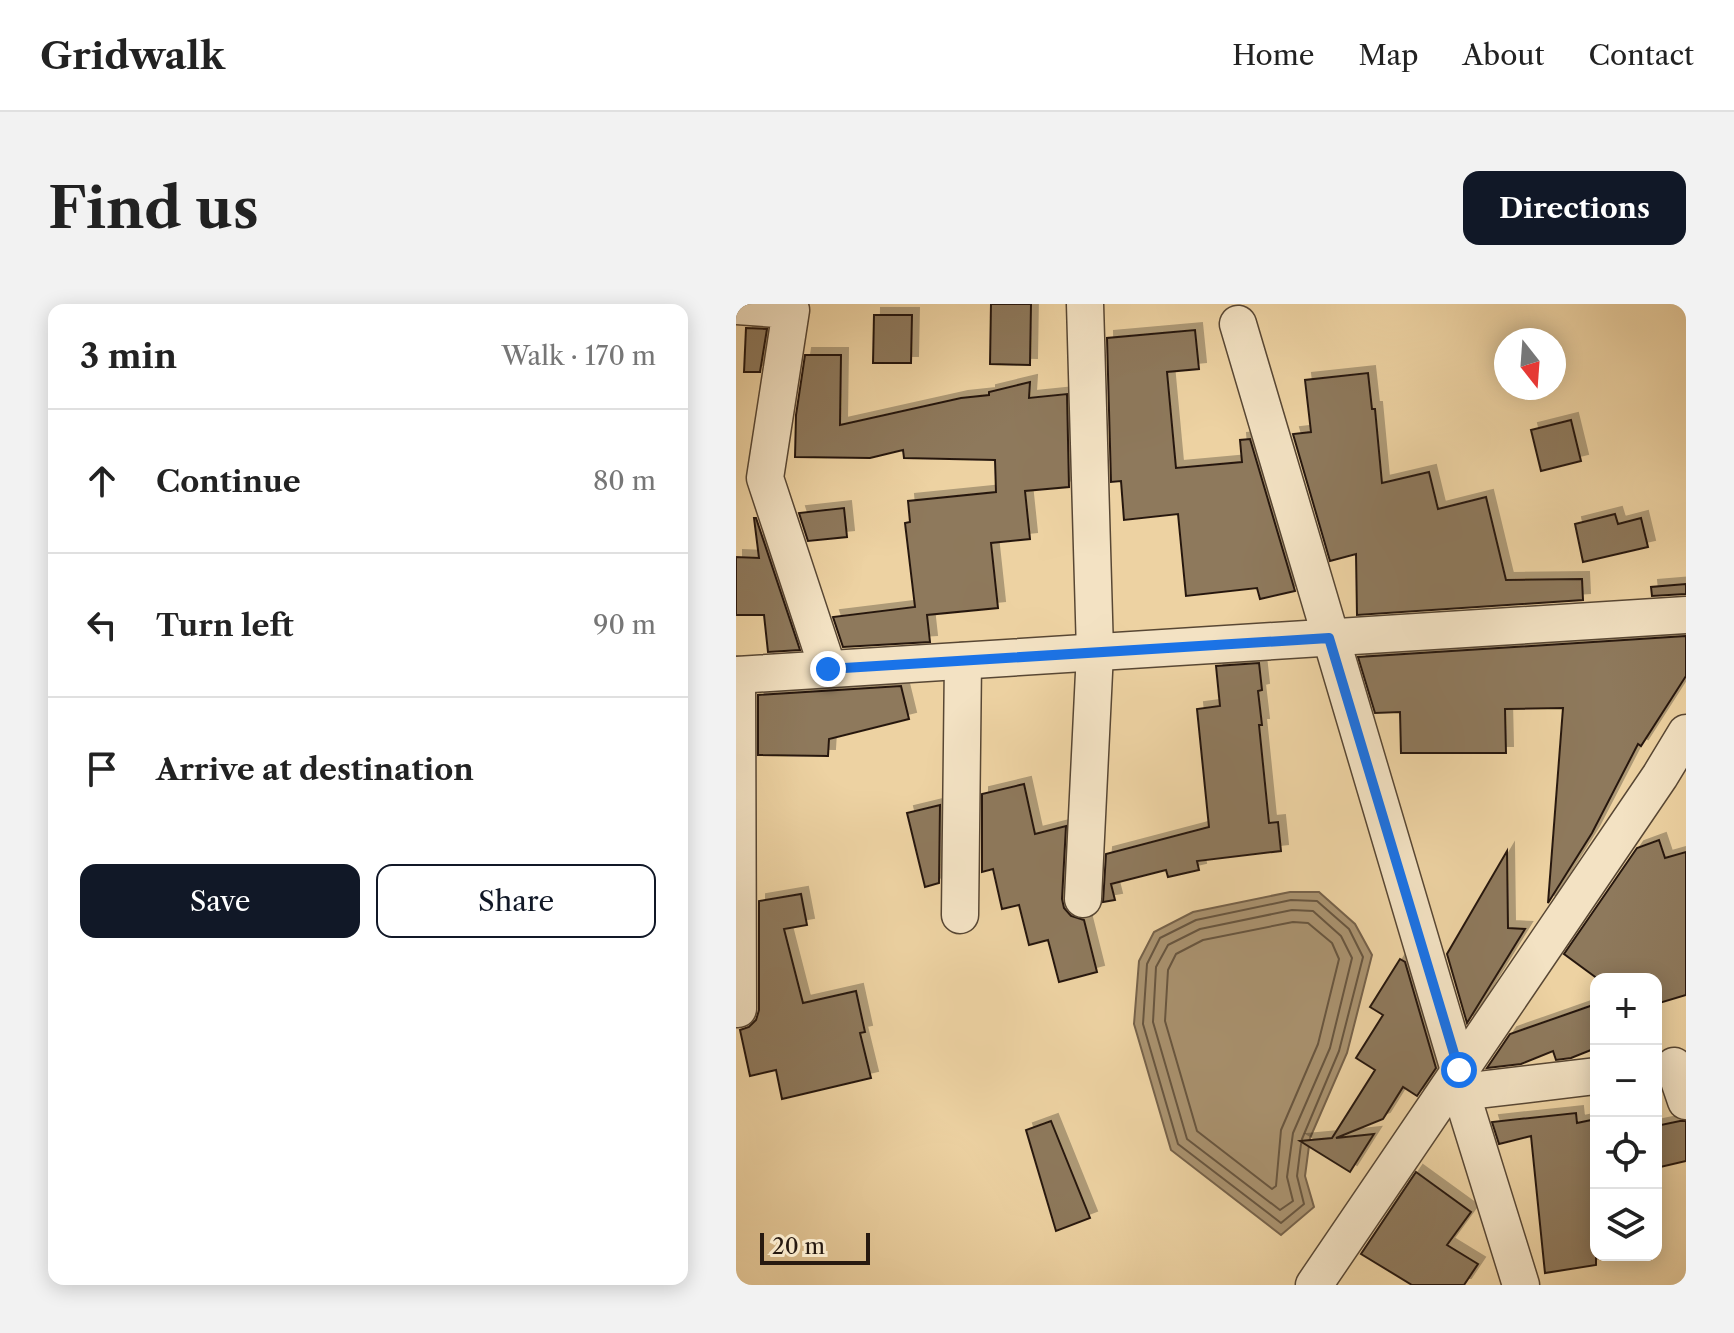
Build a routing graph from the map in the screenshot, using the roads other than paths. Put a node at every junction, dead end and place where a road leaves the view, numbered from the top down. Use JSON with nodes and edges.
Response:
{"nodes":[{"id":1,"x":1085,"y":304,"type":"edge"},
{"id":2,"x":736,"y":306,"type":"edge"},
{"id":3,"x":1238,"y":324,"type":"dead end"},
{"id":4,"x":1686,"y":615,"type":"edge"},
{"id":5,"x":1329,"y":638,"type":"junction"},
{"id":6,"x":1095,"y":652,"type":"junction"},
{"id":7,"x":963,"y":661,"type":"junction"},
{"id":8,"x":828,"y":669,"type":"junction"},
{"id":9,"x":736,"y":675,"type":"edge"},
{"id":10,"x":1686,"y":733,"type":"edge"},
{"id":11,"x":1083,"y":899,"type":"dead end"},
{"id":12,"x":960,"y":915,"type":"dead end"},
{"id":13,"x":738,"y":1009,"type":"edge"},
{"id":14,"x":1672,"y":1067,"type":"edge"},
{"id":15,"x":1590,"y":1076,"type":"edge"},
{"id":16,"x":1460,"y":1081,"type":"junction"},
{"id":17,"x":1686,"y":1101,"type":"edge"},
{"id":18,"x":1314,"y":1285,"type":"edge"},
{"id":19,"x":1521,"y":1285,"type":"edge"}],
"edges":[{"from":1,"to":6,"type":"street"},
{"from":2,"to":8,"type":"street"},
{"from":3,"to":5,"type":"street"},
{"from":4,"to":5,"type":"street"},
{"from":5,"to":6,"type":"street"},
{"from":5,"to":16,"type":"street"},
{"from":6,"to":7,"type":"street"},
{"from":6,"to":11,"type":"street"},
{"from":7,"to":8,"type":"street"},
{"from":7,"to":12,"type":"street"},
{"from":8,"to":9,"type":"street"},
{"from":9,"to":13,"type":"street"},
{"from":10,"to":16,"type":"street"},
{"from":14,"to":17,"type":"street"},
{"from":15,"to":16,"type":"street"},
{"from":16,"to":18,"type":"street"},
{"from":16,"to":19,"type":"street"}]}
